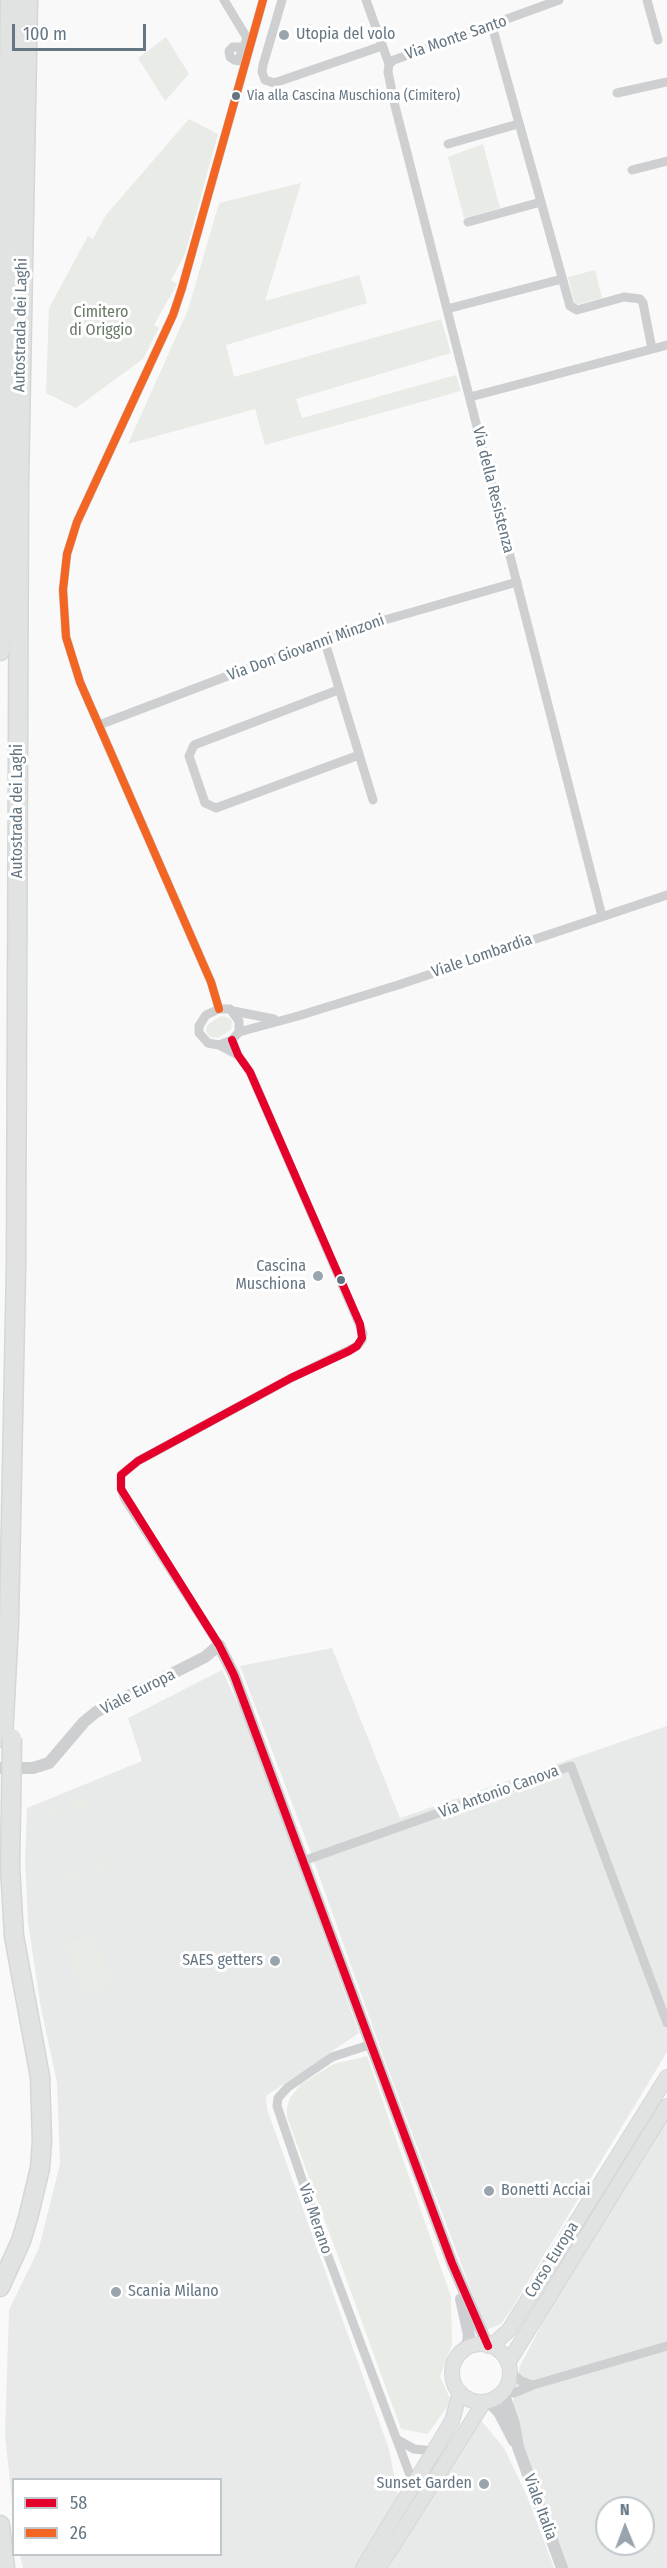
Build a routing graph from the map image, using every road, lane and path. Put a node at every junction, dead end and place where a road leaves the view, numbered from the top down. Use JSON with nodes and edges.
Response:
{"nodes":[{"id":1,"x":10,"y":0,"type":"edge"},
{"id":2,"x":28,"y":0,"type":"edge"},
{"id":3,"x":224,"y":0,"type":"edge"},
{"id":4,"x":263,"y":0,"type":"edge"},
{"id":5,"x":282,"y":0,"type":"edge"},
{"id":6,"x":366,"y":0,"type":"edge"},
{"id":7,"x":559,"y":0,"type":"edge"},
{"id":8,"x":647,"y":0,"type":"edge"},
{"id":9,"x":492,"y":26,"type":"junction"},
{"id":10,"x":658,"y":40,"type":"dead end"},
{"id":11,"x":245,"y":44,"type":"junction"},
{"id":12,"x":382,"y":46,"type":"junction"},
{"id":13,"x":241,"y":61,"type":"junction"},
{"id":14,"x":388,"y":64,"type":"junction"},
{"id":15,"x":667,"y":82,"type":"edge"},
{"id":16,"x":617,"y":93,"type":"dead end"},
{"id":17,"x":518,"y":124,"type":"junction"},
{"id":18,"x":448,"y":144,"type":"dead end"},
{"id":19,"x":667,"y":161,"type":"edge"},
{"id":20,"x":632,"y":170,"type":"dead end"},
{"id":21,"x":541,"y":202,"type":"junction"},
{"id":22,"x":468,"y":222,"type":"dead end"},
{"id":23,"x":562,"y":279,"type":"junction"},
{"id":24,"x":447,"y":309,"type":"junction"},
{"id":25,"x":667,"y":345,"type":"edge"},
{"id":26,"x":652,"y":349,"type":"junction"},
{"id":27,"x":470,"y":397,"type":"junction"},
{"id":28,"x":517,"y":582,"type":"junction"},
{"id":29,"x":324,"y":639,"type":"junction"},
{"id":30,"x":0,"y":651,"type":"edge"},
{"id":31,"x":338,"y":690,"type":"junction"},
{"id":32,"x":99,"y":725,"type":"junction"},
{"id":33,"x":359,"y":755,"type":"junction"},
{"id":34,"x":373,"y":800,"type":"dead end"},
{"id":35,"x":667,"y":895,"type":"edge"},
{"id":36,"x":602,"y":916,"type":"junction"},
{"id":37,"x":211,"y":982,"type":"junction"},
{"id":38,"x":219,"y":1009,"type":"junction"},
{"id":39,"x":232,"y":1010,"type":"junction"},
{"id":40,"x":298,"y":1016,"type":"junction"},
{"id":41,"x":235,"y":1036,"type":"junction"},
{"id":42,"x":219,"y":1045,"type":"junction"},
{"id":43,"x":238,"y":1055,"type":"junction"},
{"id":44,"x":219,"y":1645,"type":"junction"},
{"id":45,"x":0,"y":1768,"type":"edge"},
{"id":46,"x":7,"y":1807,"type":"junction"},
{"id":47,"x":303,"y":1860,"type":"junction"},
{"id":48,"x":0,"y":1909,"type":"edge"},
{"id":49,"x":667,"y":2024,"type":"edge"},
{"id":50,"x":372,"y":2044,"type":"junction"},
{"id":51,"x":667,"y":2077,"type":"edge"},
{"id":52,"x":667,"y":2106,"type":"edge"},
{"id":53,"x":452,"y":2263,"type":"junction"},
{"id":54,"x":0,"y":2287,"type":"edge"},
{"id":55,"x":488,"y":2346,"type":"junction"},
{"id":56,"x":667,"y":2346,"type":"edge"},
{"id":57,"x":467,"y":2348,"type":"junction"},
{"id":58,"x":509,"y":2366,"type":"junction"},
{"id":59,"x":533,"y":2385,"type":"junction"},
{"id":60,"x":460,"y":2392,"type":"junction"},
{"id":61,"x":503,"y":2392,"type":"junction"},
{"id":62,"x":486,"y":2402,"type":"junction"},
{"id":63,"x":398,"y":2440,"type":"junction"},
{"id":64,"x":518,"y":2447,"type":"junction"},
{"id":65,"x":433,"y":2451,"type":"junction"},
{"id":66,"x":413,"y":2483,"type":"junction"},
{"id":67,"x":0,"y":2525,"type":"edge"},
{"id":68,"x":5,"y":2568,"type":"edge"},
{"id":69,"x":363,"y":2568,"type":"edge"},
{"id":70,"x":379,"y":2568,"type":"edge"},
{"id":71,"x":562,"y":2568,"type":"edge"}],
"edges":[{"from":1,"to":30,"type":"highway","name":"Autostrada dei Laghi"},
{"from":2,"to":46,"type":"highway","name":"Autostrada dei Laghi"},
{"from":3,"to":11,"type":"street"},
{"from":4,"to":11,"type":"street"},
{"from":5,"to":12,"type":"street"},
{"from":6,"to":12,"type":"street","name":"Via della Resistenza"},
{"from":7,"to":9,"type":"street","name":"Via Monte Santo"},
{"from":8,"to":10,"type":"street"},
{"from":9,"to":14,"type":"street","name":"Via Monte Santo"},
{"from":9,"to":17,"type":"street"},
{"from":11,"to":13,"type":"street"},
{"from":11,"to":13,"type":"street"},
{"from":12,"to":14,"type":"street","name":"Via della Resistenza"},
{"from":13,"to":32,"type":"street"},
{"from":14,"to":24,"type":"street","name":"Via della Resistenza"},
{"from":15,"to":16,"type":"street"},
{"from":17,"to":18,"type":"street"},
{"from":17,"to":21,"type":"street"},
{"from":19,"to":20,"type":"street"},
{"from":21,"to":22,"type":"street"},
{"from":21,"to":23,"type":"street"},
{"from":23,"to":24,"type":"street"},
{"from":23,"to":26,"type":"street"},
{"from":24,"to":27,"type":"street","name":"Via della Resistenza"},
{"from":25,"to":26,"type":"street"},
{"from":26,"to":27,"type":"street"},
{"from":27,"to":28,"type":"street","name":"Via della Resistenza"},
{"from":28,"to":29,"type":"street","name":"Via Don Giovanni Minzoni"},
{"from":28,"to":36,"type":"street","name":"Via della Resistenza"},
{"from":29,"to":31,"type":"street"},
{"from":29,"to":32,"type":"street","name":"Via Don Giovanni Minzoni"},
{"from":31,"to":33,"type":"street"},
{"from":31,"to":33,"type":"street"},
{"from":32,"to":37,"type":"street"},
{"from":33,"to":34,"type":"street"},
{"from":35,"to":36,"type":"street","name":"Viale Lombardia"},
{"from":36,"to":40,"type":"street","name":"Viale Lombardia"},
{"from":37,"to":38,"type":"street"},
{"from":37,"to":39,"type":"street"},
{"from":38,"to":39,"type":"street"},
{"from":38,"to":42,"type":"street"},
{"from":39,"to":40,"type":"street"},
{"from":39,"to":41,"type":"street"},
{"from":40,"to":41,"type":"street"},
{"from":41,"to":42,"type":"street"},
{"from":41,"to":43,"type":"street"},
{"from":42,"to":43,"type":"street"},
{"from":43,"to":44,"type":"street"},
{"from":44,"to":45,"type":"street","name":"Viale Europa"},
{"from":44,"to":47,"type":"street"},
{"from":46,"to":48,"type":"highway"},
{"from":46,"to":54,"type":"highway"},
{"from":47,"to":49,"type":"street","name":"Via Antonio Canova"},
{"from":47,"to":50,"type":"street"},
{"from":50,"to":53,"type":"street"},
{"from":50,"to":63,"type":"street","name":"Via Merano"},
{"from":51,"to":55,"type":"main road","name":"Corso Europa"},
{"from":52,"to":58,"type":"main road","name":"Corso Europa"},
{"from":53,"to":55,"type":"street"},
{"from":53,"to":57,"type":"street"},
{"from":55,"to":57,"type":"main road"},
{"from":55,"to":58,"type":"main road"},
{"from":56,"to":59,"type":"street"},
{"from":57,"to":60,"type":"main road"},
{"from":58,"to":59,"type":"street"},
{"from":58,"to":61,"type":"main road"},
{"from":59,"to":61,"type":"street"},
{"from":60,"to":62,"type":"main road"},
{"from":60,"to":65,"type":"main road"},
{"from":61,"to":62,"type":"main road"},
{"from":61,"to":64,"type":"street","name":"Viale Italia"},
{"from":62,"to":64,"type":"street","name":"Viale Italia"},
{"from":62,"to":70,"type":"main road"},
{"from":63,"to":65,"type":"street"},
{"from":63,"to":66,"type":"street","name":"Via Merano"},
{"from":64,"to":71,"type":"street","name":"Viale Italia"},
{"from":65,"to":66,"type":"main road"},
{"from":66,"to":69,"type":"main road"},
{"from":67,"to":68,"type":"highway"}]}
